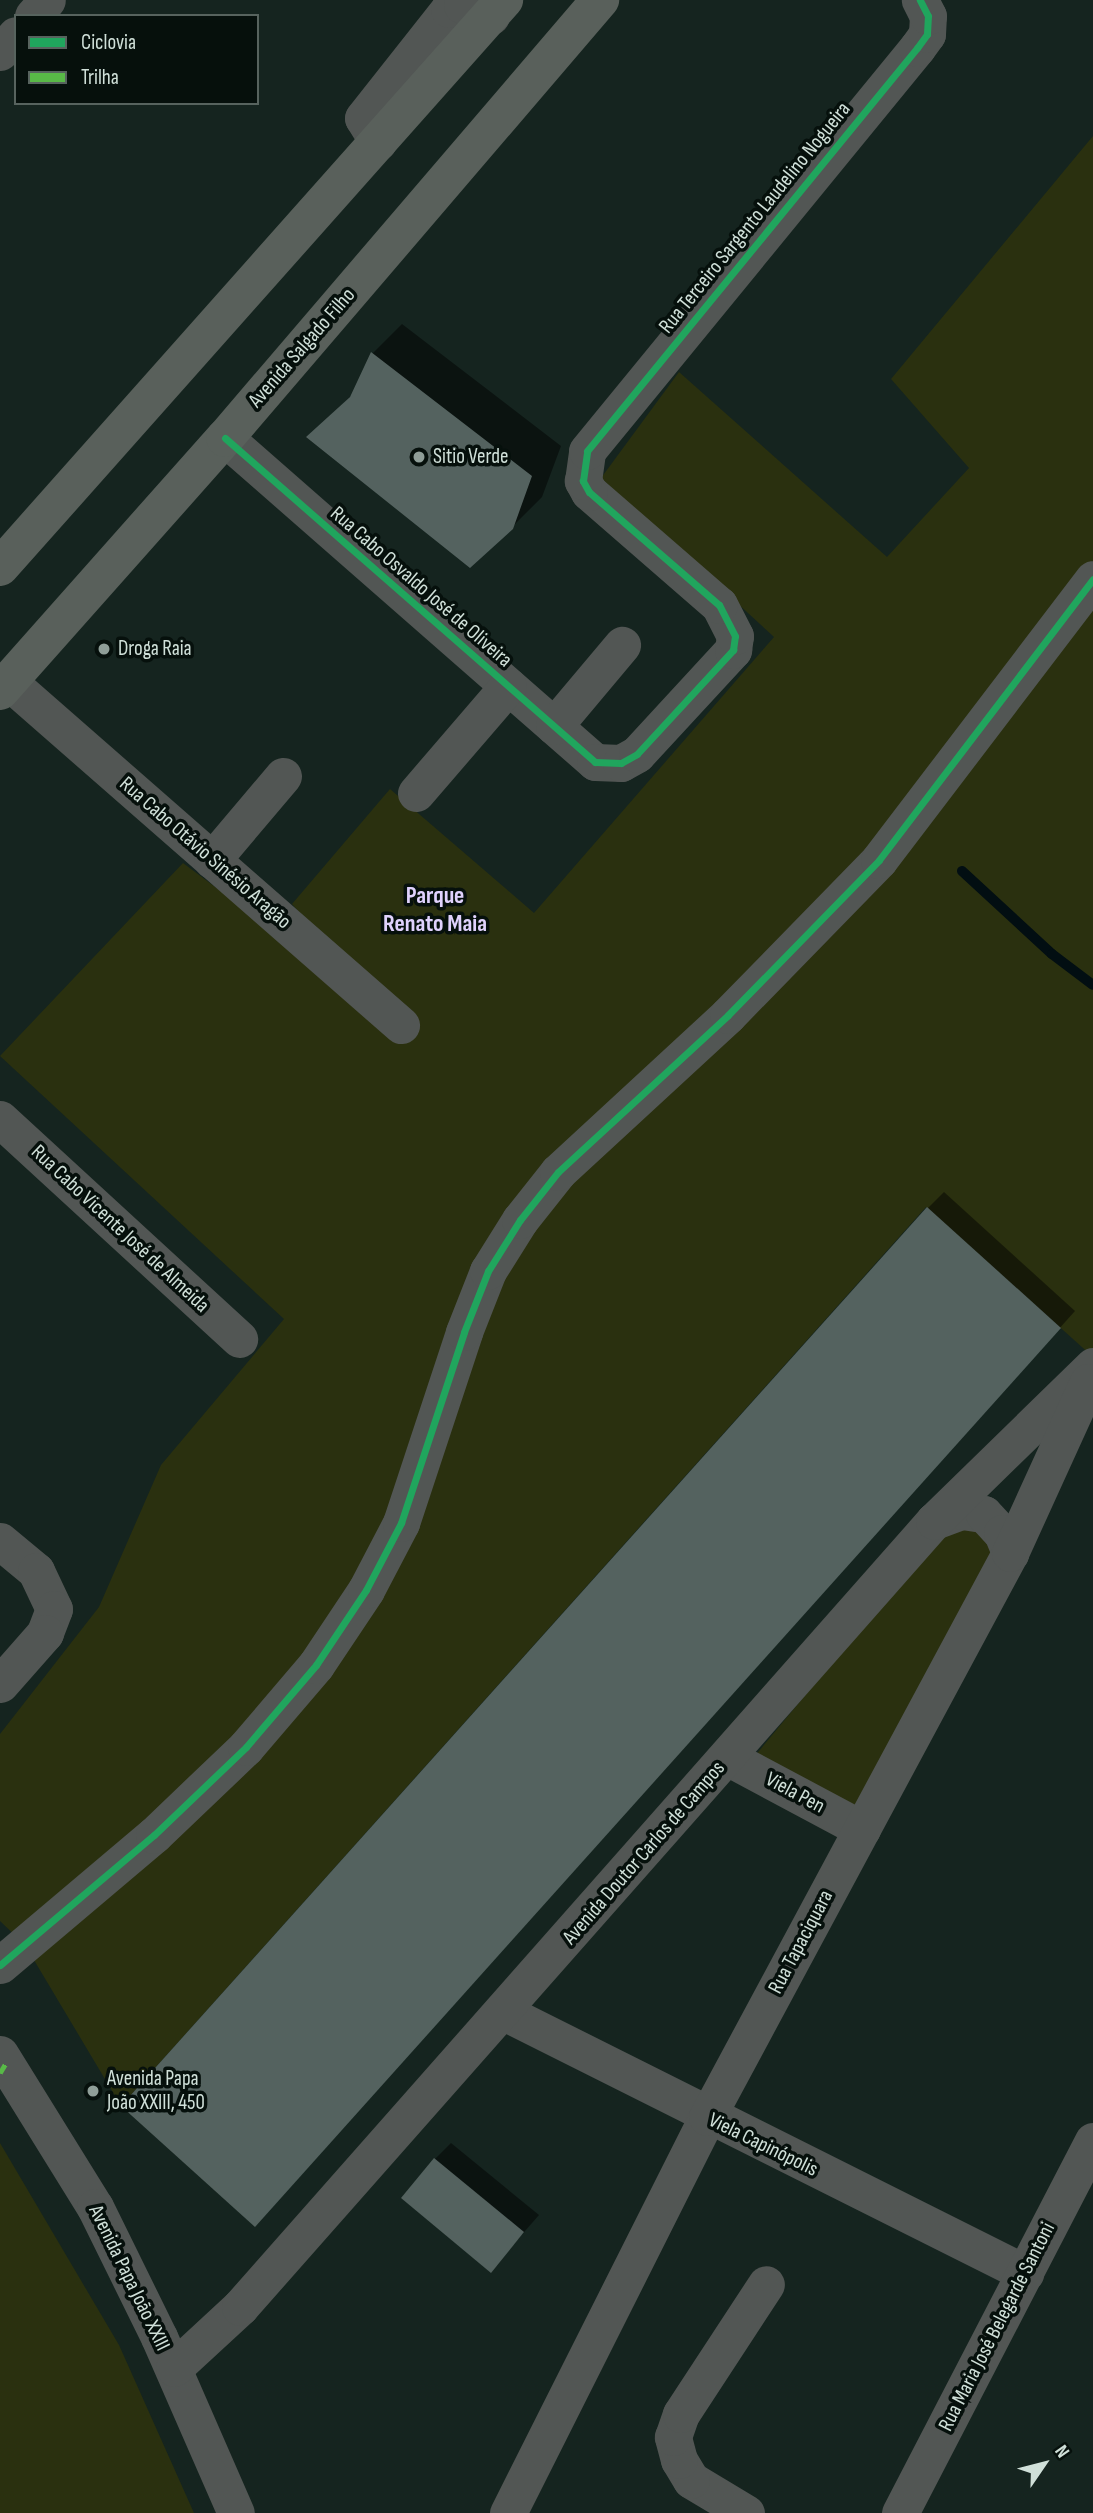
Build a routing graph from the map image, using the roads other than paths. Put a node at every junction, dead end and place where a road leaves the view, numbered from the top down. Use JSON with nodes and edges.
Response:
{"nodes":[{"id":1,"x":47,"y":0,"type":"edge"},
{"id":2,"x":600,"y":0,"type":"edge"},
{"id":3,"x":920,"y":0,"type":"edge"},
{"id":4,"x":497,"y":8,"type":"edge"},
{"id":5,"x":35,"y":14,"type":"edge"},
{"id":6,"x":14,"y":37,"type":"edge"},
{"id":7,"x":0,"y":52,"type":"edge"},
{"id":8,"x":225,"y":438,"type":"junction"},
{"id":9,"x":0,"y":567,"type":"edge"},
{"id":10,"x":1093,"y":579,"type":"edge"},
{"id":11,"x":622,"y":645,"type":"dead end"},
{"id":12,"x":508,"y":686,"type":"junction"},
{"id":13,"x":4,"y":687,"type":"edge"},
{"id":14,"x":554,"y":726,"type":"junction"},
{"id":15,"x":595,"y":762,"type":"joint"},
{"id":16,"x":283,"y":776,"type":"dead end"},
{"id":17,"x":416,"y":793,"type":"dead end"},
{"id":18,"x":212,"y":860,"type":"junction"},
{"id":19,"x":401,"y":1025,"type":"dead end"},
{"id":20,"x":0,"y":1119,"type":"edge"},
{"id":21,"x":239,"y":1339,"type":"dead end"},
{"id":22,"x":1093,"y":1366,"type":"edge"},
{"id":23,"x":1093,"y":1371,"type":"edge"},
{"id":24,"x":934,"y":1521,"type":"junction"},
{"id":25,"x":0,"y":1541,"type":"edge"},
{"id":26,"x":1010,"y":1553,"type":"junction"},
{"id":27,"x":0,"y":1684,"type":"edge"},
{"id":28,"x":727,"y":1757,"type":"junction"},
{"id":29,"x":862,"y":1829,"type":"junction"},
{"id":30,"x":0,"y":1965,"type":"edge"},
{"id":31,"x":505,"y":2012,"type":"junction"},
{"id":32,"x":2,"y":2064,"type":"edge"},
{"id":33,"x":707,"y":2118,"type":"junction"},
{"id":34,"x":1093,"y":2141,"type":"edge"},
{"id":35,"x":1025,"y":2273,"type":"junction"},
{"id":36,"x":766,"y":2284,"type":"dead end"},
{"id":37,"x":177,"y":2350,"type":"junction"},
{"id":38,"x":236,"y":2513,"type":"edge"},
{"id":39,"x":508,"y":2513,"type":"edge"},
{"id":40,"x":746,"y":2513,"type":"edge"},
{"id":41,"x":901,"y":2513,"type":"edge"}],
"edges":[{"from":1,"to":5,"type":"street"},
{"from":2,"to":8,"type":"main road","name":"Avenida Salgado Filho"},
{"from":3,"to":15,"type":"street","name":"Rua Terceiro Sargento Laudelino Nogueira"},
{"from":4,"to":9,"type":"main road"},
{"from":6,"to":7,"type":"street"},
{"from":8,"to":12,"type":"street","name":"Rua Cabo Osvaldo José de Oliveira"},
{"from":8,"to":13,"type":"main road","name":"Avenida Salgado Filho"},
{"from":10,"to":30,"type":"street"},
{"from":11,"to":14,"type":"street"},
{"from":12,"to":14,"type":"street","name":"Rua Cabo Osvaldo José de Oliveira"},
{"from":12,"to":17,"type":"street"},
{"from":13,"to":18,"type":"street","name":"Rua Cabo Otávio Sinésio Aragão"},
{"from":14,"to":15,"type":"street","name":"Rua Cabo Osvaldo José de Oliveira"},
{"from":16,"to":18,"type":"street"},
{"from":18,"to":19,"type":"street","name":"Rua Cabo Otávio Sinésio Aragão"},
{"from":20,"to":21,"type":"street","name":"Rua Cabo Vicente José de Almeida"},
{"from":22,"to":24,"type":"street","name":"Avenida Doutor Carlos de Campos"},
{"from":23,"to":26,"type":"street","name":"Rua Tapaciquara"},
{"from":24,"to":26,"type":"street"},
{"from":24,"to":28,"type":"street","name":"Avenida Doutor Carlos de Campos"},
{"from":25,"to":27,"type":"street"},
{"from":26,"to":29,"type":"street","name":"Rua Tapaciquara"},
{"from":28,"to":29,"type":"street","name":"Viela Pen"},
{"from":28,"to":31,"type":"street","name":"Avenida Doutor Carlos de Campos"},
{"from":29,"to":33,"type":"street","name":"Rua Tapaciquara"},
{"from":31,"to":33,"type":"street","name":"Viela Capinópolis"},
{"from":31,"to":37,"type":"street","name":"Avenida Doutor Carlos de Campos"},
{"from":32,"to":37,"type":"street","name":"Avenida Papa João XXIII"},
{"from":33,"to":35,"type":"street","name":"Viela Capinópolis"},
{"from":33,"to":39,"type":"street","name":"Rua Tapaciquara"},
{"from":34,"to":35,"type":"street","name":"Rua Maria José Belegarde Santoni"},
{"from":35,"to":41,"type":"street","name":"Rua Maria José Belegarde Santoni"},
{"from":36,"to":40,"type":"street"},
{"from":37,"to":38,"type":"street","name":"Avenida Papa João XXIII"}]}
